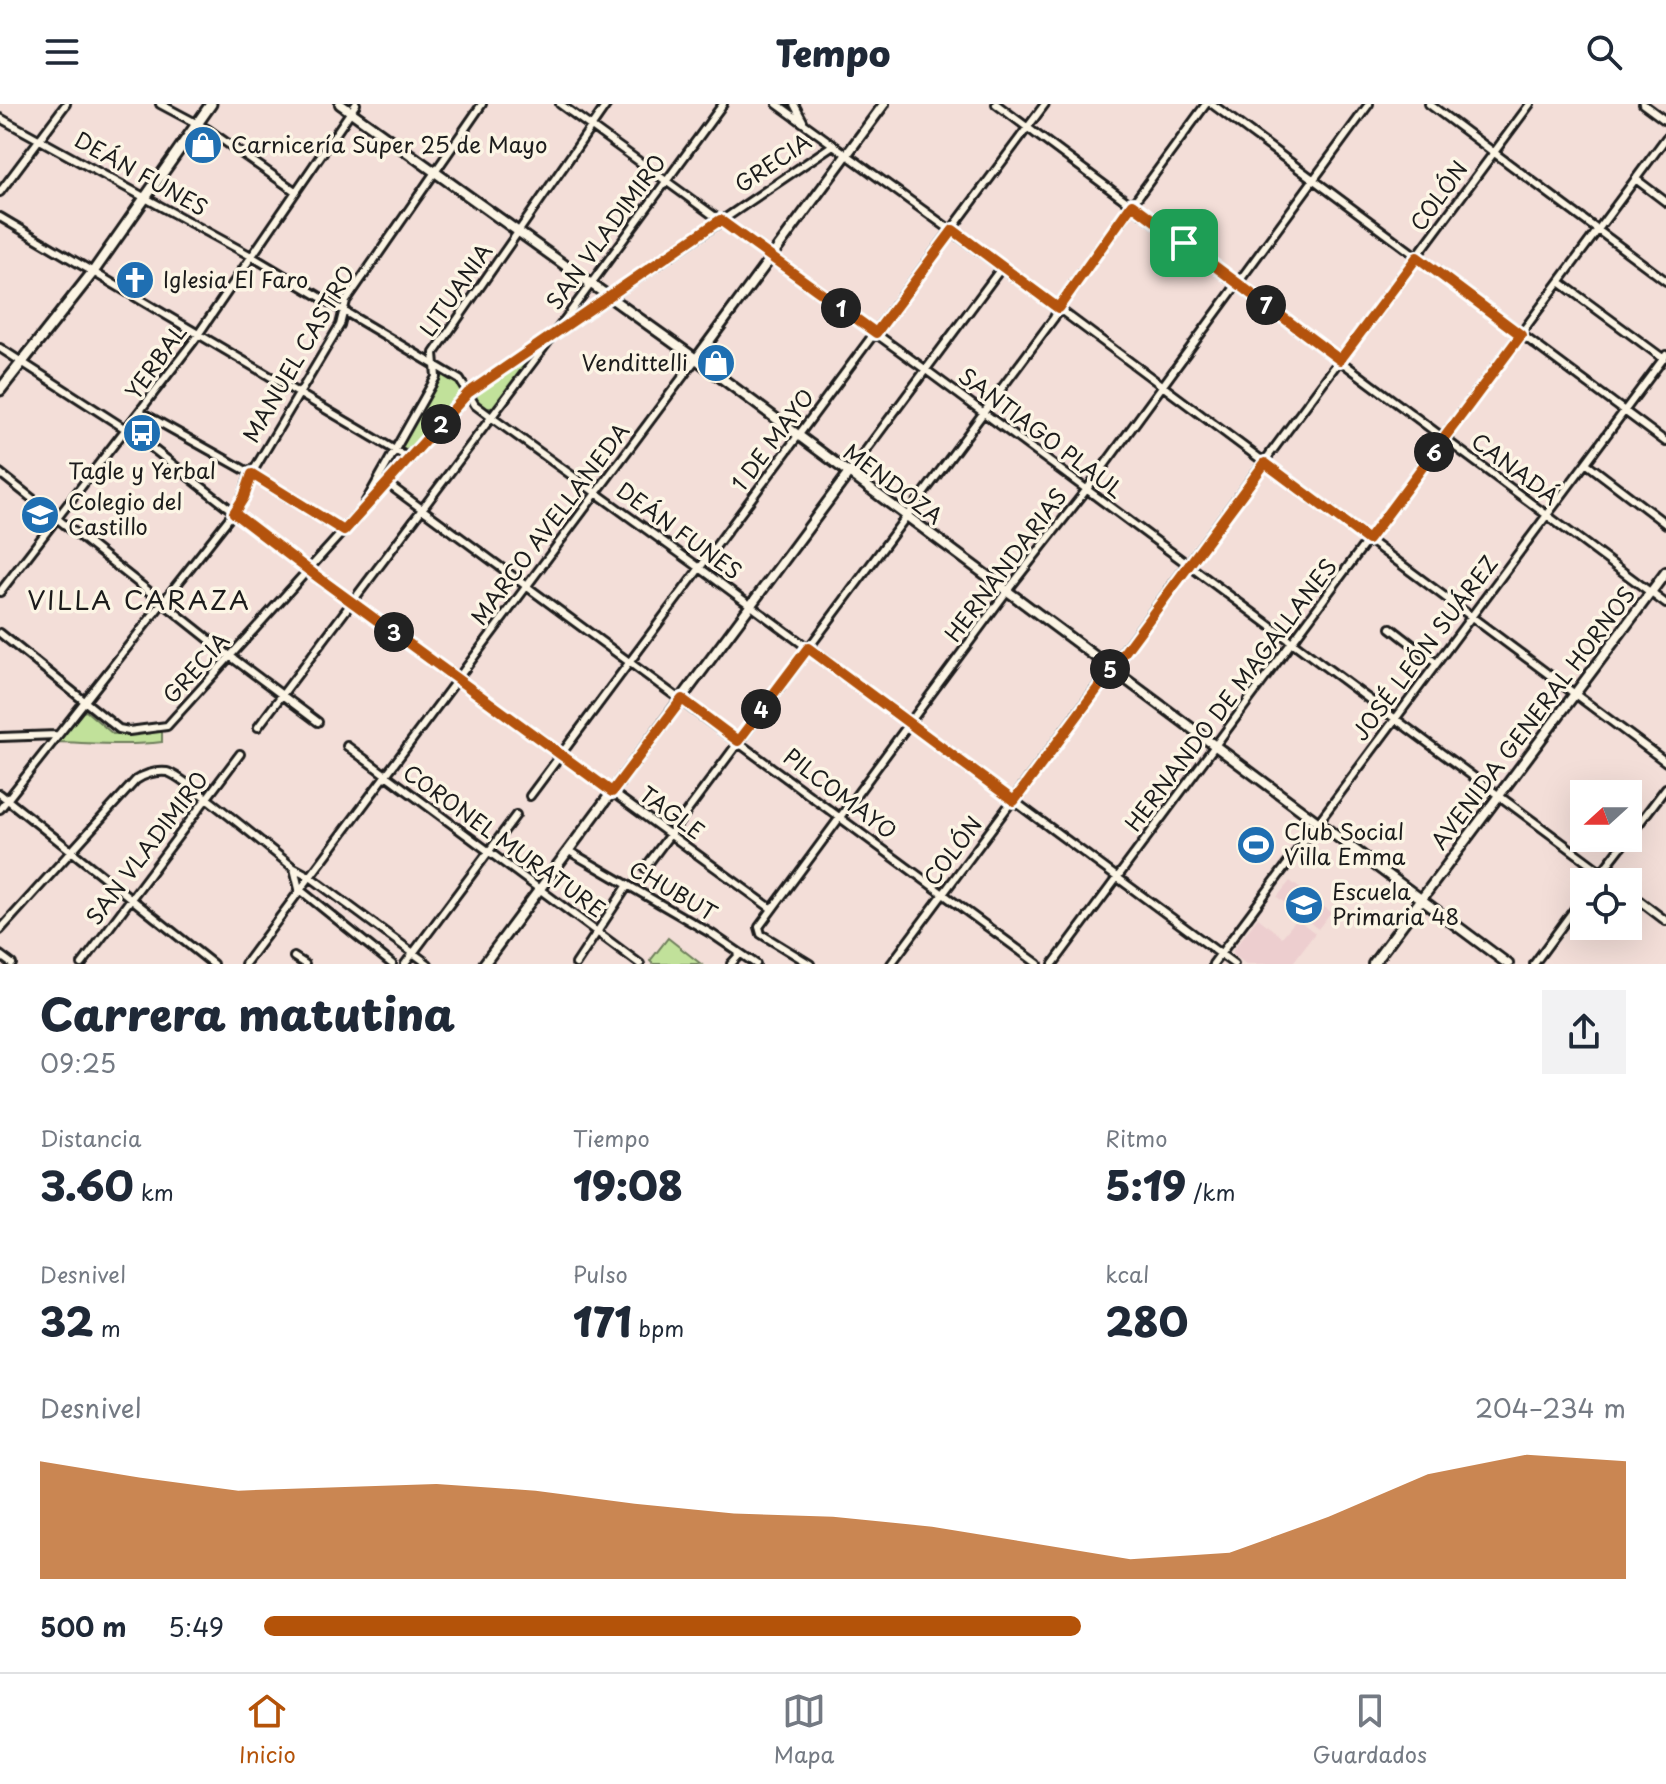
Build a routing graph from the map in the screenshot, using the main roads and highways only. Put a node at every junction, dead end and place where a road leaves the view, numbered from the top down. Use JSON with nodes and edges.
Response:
{"nodes":[{"id":1,"x":211,"y":104,"type":"edge"},
{"id":2,"x":0,"y":390,"type":"edge"}],
"edges":[{"from":1,"to":2,"type":"main road"}]}
